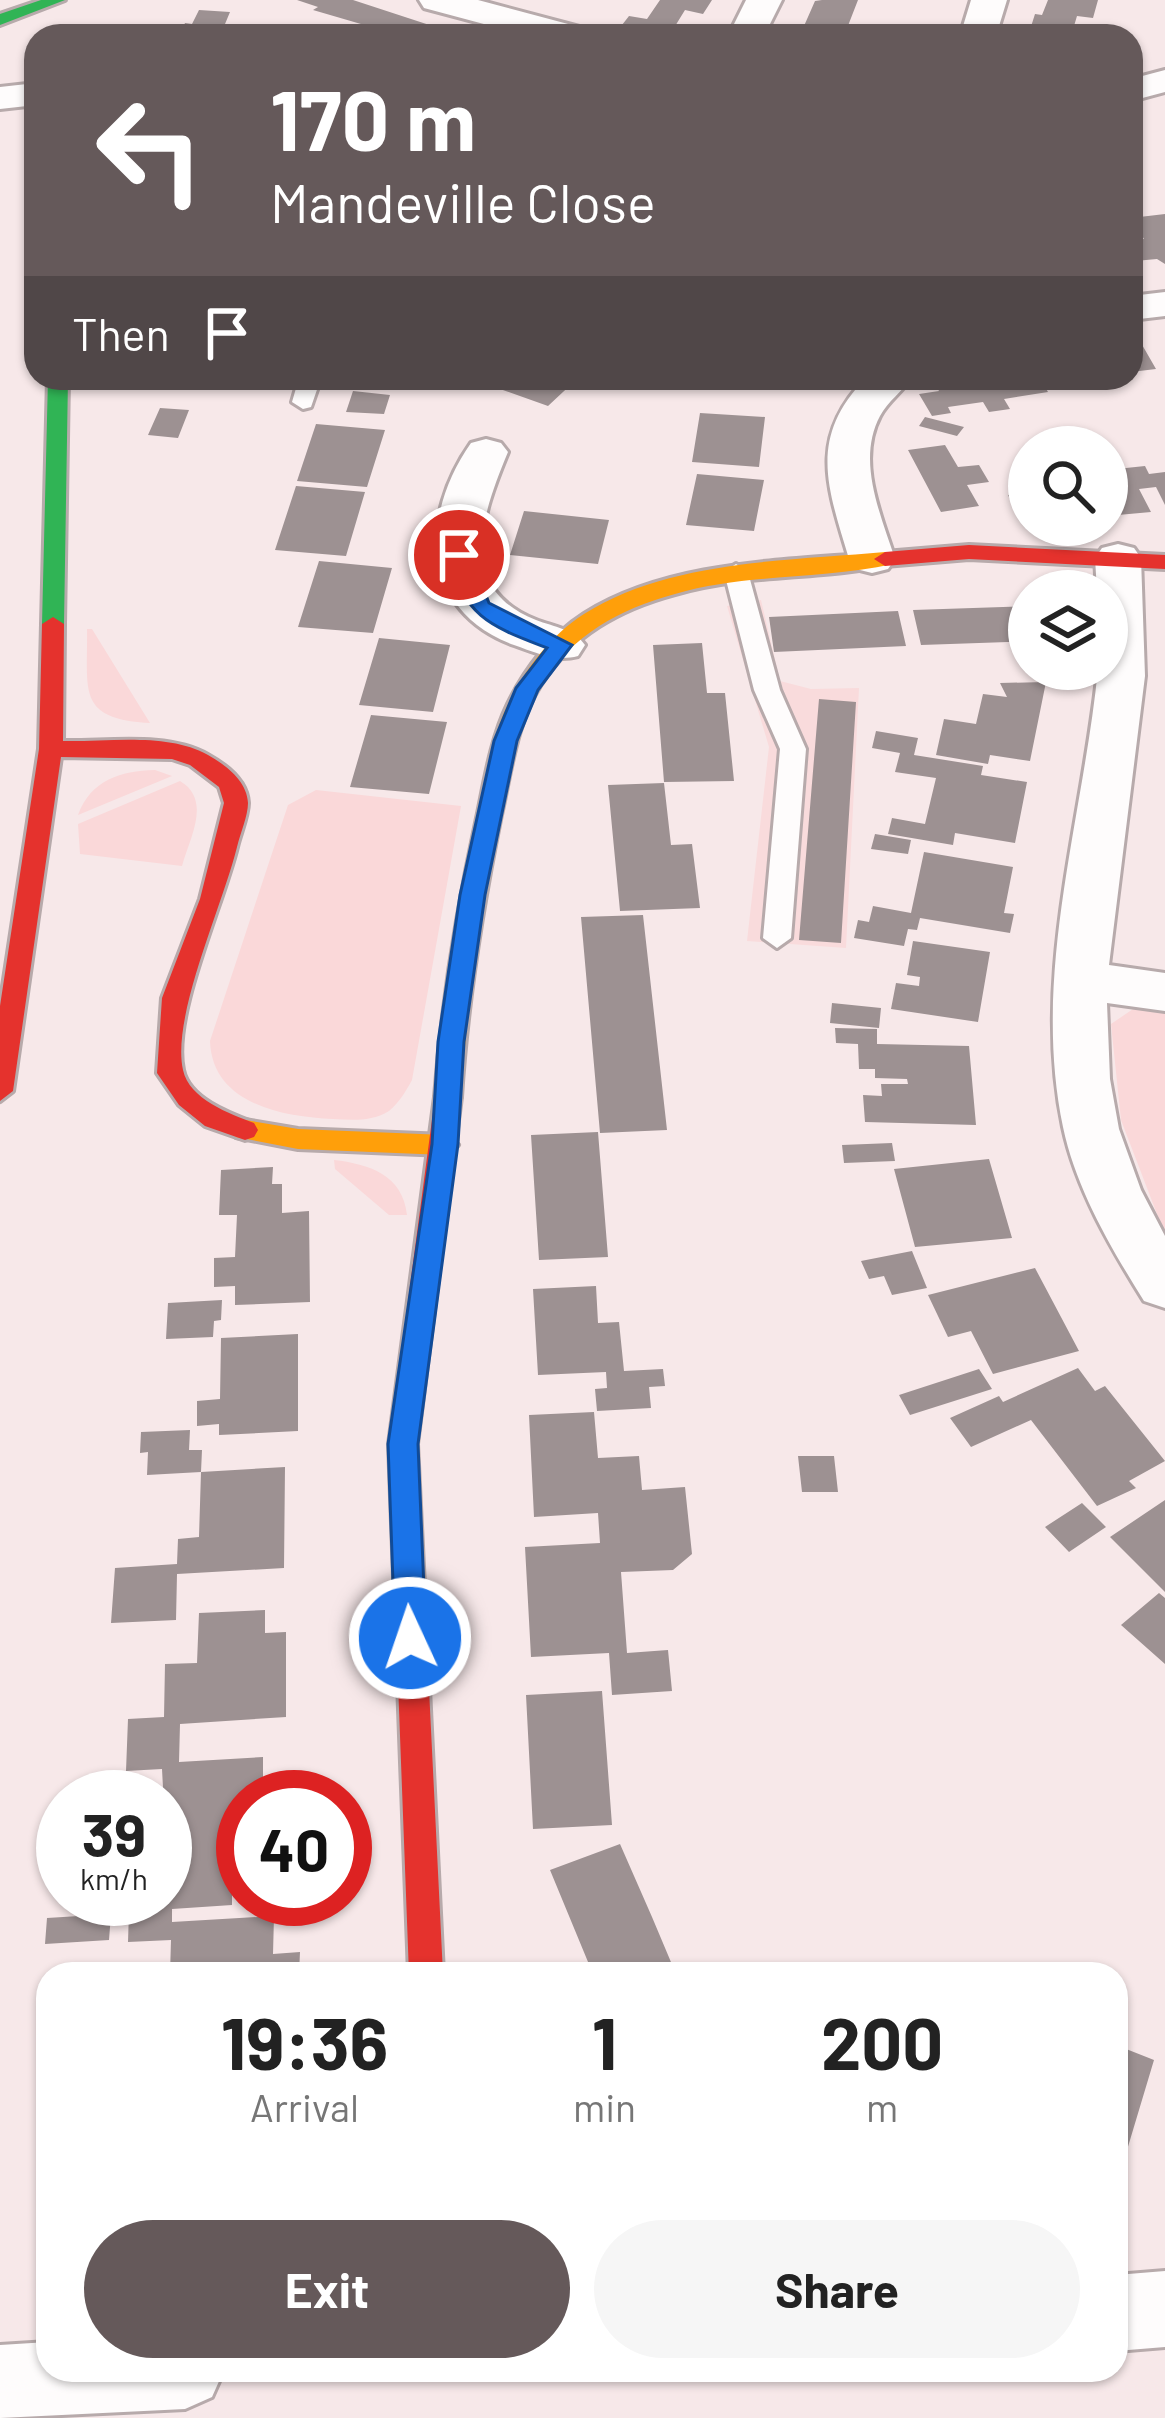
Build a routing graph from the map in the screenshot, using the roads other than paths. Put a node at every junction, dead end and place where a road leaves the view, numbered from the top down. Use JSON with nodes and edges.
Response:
{"nodes":[{"id":1,"x":437,"y":0,"type":"edge"},
{"id":2,"x":46,"y":4,"type":"edge"},
{"id":3,"x":0,"y":20,"type":"edge"},
{"id":4,"x":526,"y":24,"type":"edge"},
{"id":5,"x":58,"y":390,"type":"edge"},
{"id":6,"x":306,"y":390,"type":"edge"},
{"id":7,"x":878,"y":390,"type":"edge"},
{"id":8,"x":303,"y":402,"type":"dead end"},
{"id":9,"x":486,"y":452,"type":"dead end"},
{"id":10,"x":872,"y":559,"type":"junction"},
{"id":11,"x":1142,"y":560,"type":"edge"},
{"id":12,"x":736,"y":572,"type":"junction"},
{"id":13,"x":561,"y":645,"type":"junction"},
{"id":14,"x":51,"y":748,"type":"junction"},
{"id":15,"x":777,"y":938,"type":"dead end"},
{"id":16,"x":1083,"y":981,"type":"junction"},
{"id":17,"x":1165,"y":992,"type":"edge"},
{"id":18,"x":0,"y":1091,"type":"edge"},
{"id":19,"x":445,"y":1144,"type":"junction"},
{"id":20,"x":1165,"y":1285,"type":"edge"},
{"id":21,"x":425,"y":1962,"type":"edge"},
{"id":22,"x":1165,"y":2309,"type":"edge"},
{"id":23,"x":1128,"y":2312,"type":"edge"},
{"id":24,"x":36,"y":2381,"type":"edge"},
{"id":25,"x":0,"y":2384,"type":"edge"}],
"edges":[{"from":1,"to":4,"type":"street"},
{"from":2,"to":3,"type":"street"},
{"from":5,"to":14,"type":"street"},
{"from":6,"to":8,"type":"lane"},
{"from":7,"to":10,"type":"street"},
{"from":9,"to":13,"type":"street"},
{"from":10,"to":11,"type":"street"},
{"from":10,"to":12,"type":"street"},
{"from":11,"to":16,"type":"street"},
{"from":12,"to":13,"type":"street"},
{"from":12,"to":15,"type":"lane"},
{"from":13,"to":19,"type":"street"},
{"from":14,"to":18,"type":"street"},
{"from":14,"to":19,"type":"street"},
{"from":16,"to":17,"type":"street"},
{"from":16,"to":20,"type":"street"},
{"from":19,"to":21,"type":"street"},
{"from":22,"to":23,"type":"street"},
{"from":24,"to":25,"type":"street"}]}
